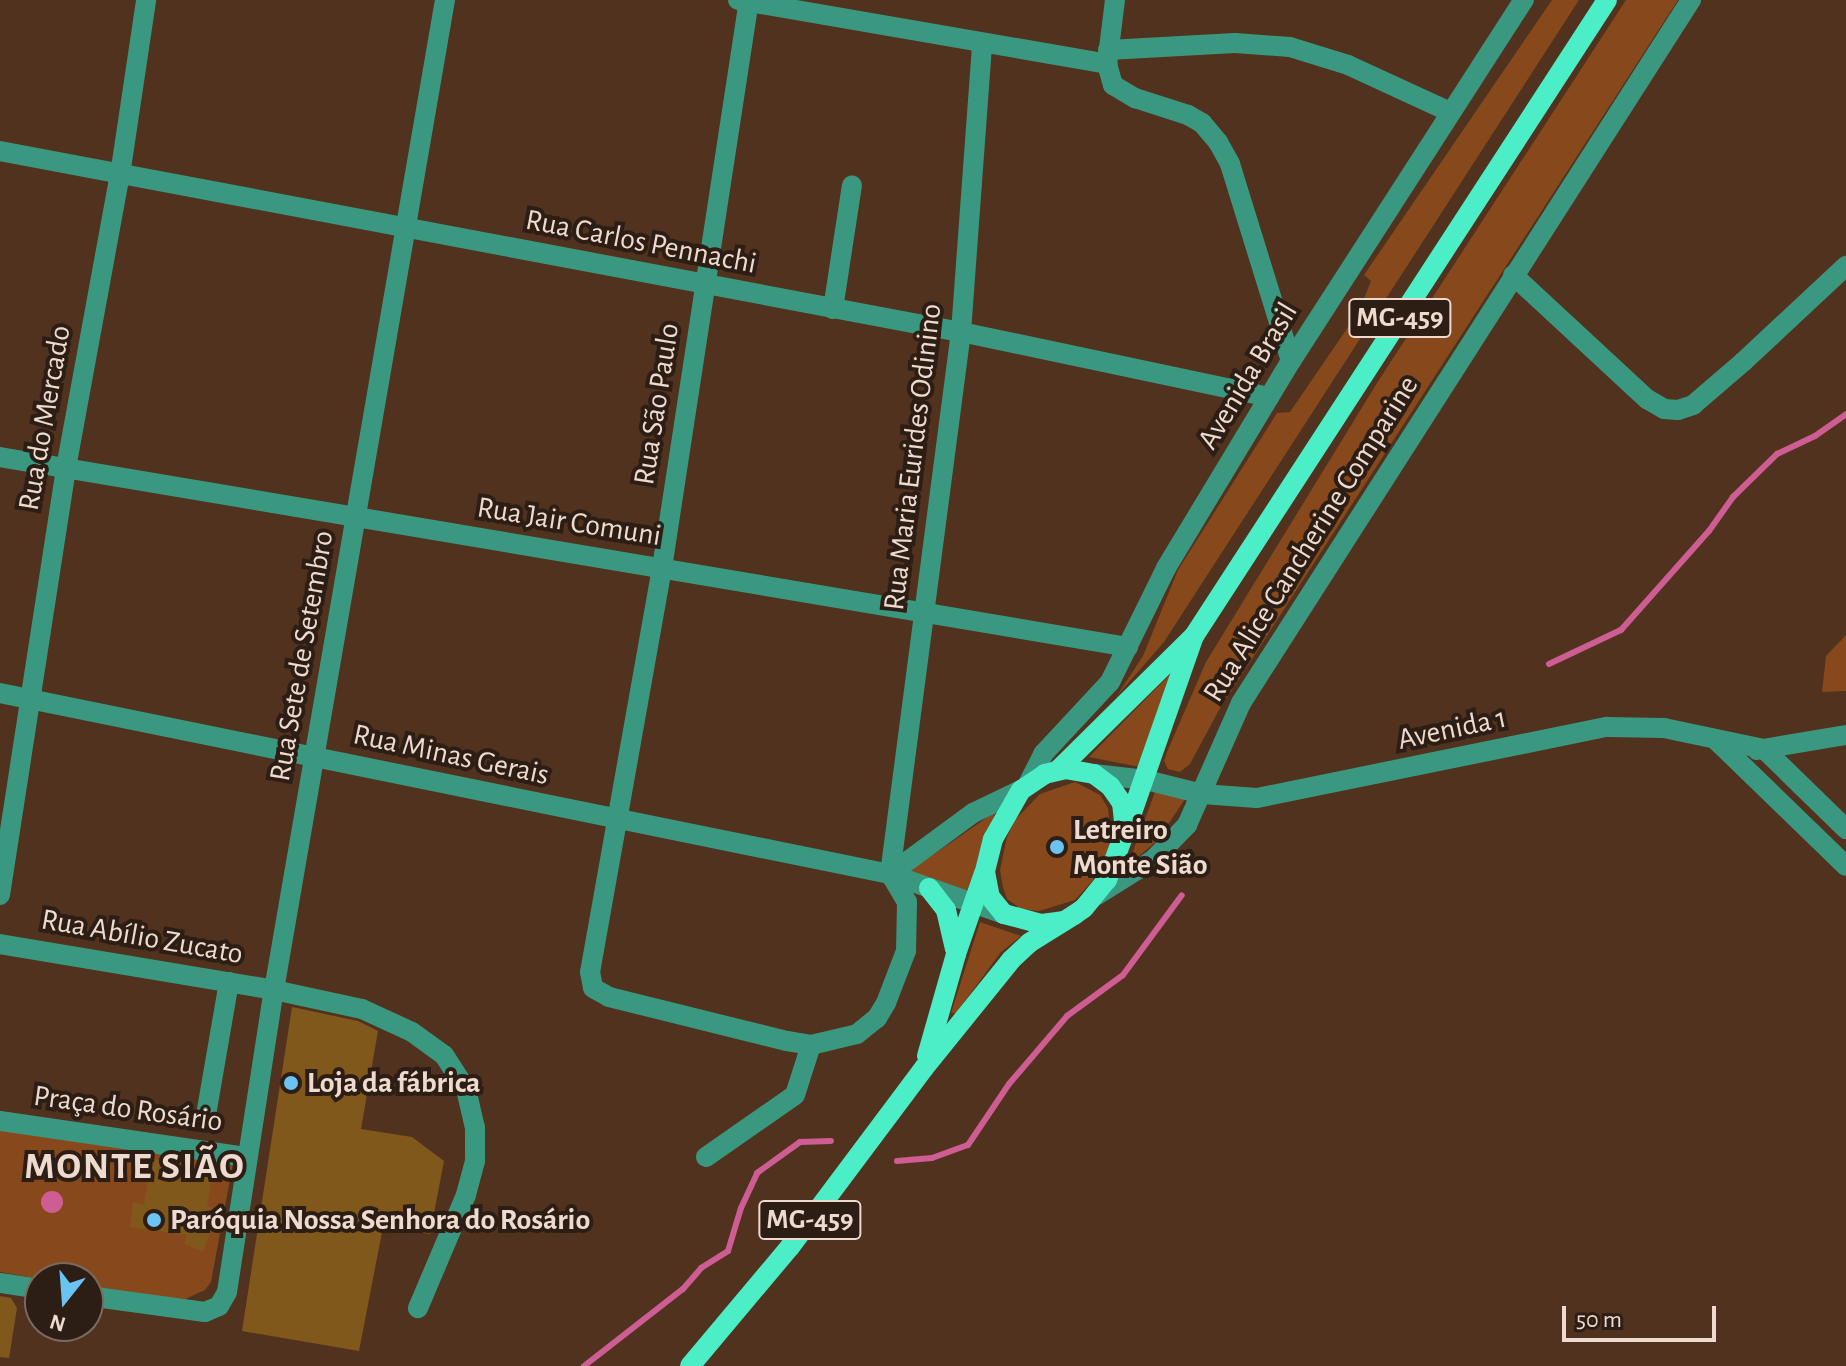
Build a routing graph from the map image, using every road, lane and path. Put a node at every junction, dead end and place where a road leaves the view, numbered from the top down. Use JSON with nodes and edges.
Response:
{"nodes":[{"id":1,"x":146,"y":0,"type":"edge"},
{"id":2,"x":445,"y":0,"type":"edge"},
{"id":3,"x":1115,"y":0,"type":"edge"},
{"id":4,"x":1524,"y":0,"type":"edge"},
{"id":5,"x":1607,"y":0,"type":"edge"},
{"id":6,"x":1691,"y":0,"type":"edge"},
{"id":7,"x":745,"y":1,"type":"edge"},
{"id":8,"x":982,"y":45,"type":"junction"},
{"id":9,"x":1108,"y":57,"type":"junction"},
{"id":10,"x":1450,"y":112,"type":"junction"},
{"id":11,"x":0,"y":151,"type":"edge"},
{"id":12,"x":120,"y":175,"type":"junction"},
{"id":13,"x":852,"y":185,"type":"dead end"},
{"id":14,"x":406,"y":228,"type":"junction"},
{"id":15,"x":1846,"y":266,"type":"edge"},
{"id":16,"x":1513,"y":275,"type":"junction"},
{"id":17,"x":705,"y":286,"type":"junction"},
{"id":18,"x":833,"y":309,"type":"junction"},
{"id":19,"x":961,"y":332,"type":"junction"},
{"id":20,"x":1291,"y":361,"type":"junction"},
{"id":21,"x":1269,"y":397,"type":"junction"},
{"id":22,"x":0,"y":457,"type":"edge"},
{"id":23,"x":66,"y":468,"type":"junction"},
{"id":24,"x":357,"y":518,"type":"junction"},
{"id":25,"x":662,"y":568,"type":"junction"},
{"id":26,"x":924,"y":610,"type":"junction"},
{"id":27,"x":1194,"y":636,"type":"junction"},
{"id":28,"x":1128,"y":647,"type":"junction"},
{"id":29,"x":0,"y":693,"type":"edge"},
{"id":30,"x":30,"y":699,"type":"junction"},
{"id":31,"x":1846,"y":735,"type":"edge"},
{"id":32,"x":1713,"y":737,"type":"junction"},
{"id":33,"x":1764,"y":749,"type":"junction"},
{"id":34,"x":1734,"y":754,"type":"junction"},
{"id":35,"x":316,"y":758,"type":"junction"},
{"id":36,"x":1058,"y":770,"type":"junction"},
{"id":37,"x":1094,"y":774,"type":"junction"},
{"id":38,"x":1146,"y":780,"type":"junction"},
{"id":39,"x":1025,"y":787,"type":"junction"},
{"id":40,"x":1202,"y":794,"type":"junction"},
{"id":41,"x":616,"y":820,"type":"junction"},
{"id":42,"x":1846,"y":829,"type":"edge"},
{"id":43,"x":1125,"y":831,"type":"junction"},
{"id":44,"x":1846,"y":866,"type":"edge"},
{"id":45,"x":985,"y":872,"type":"junction"},
{"id":46,"x":890,"y":874,"type":"junction"},
{"id":47,"x":929,"y":888,"type":"junction"},
{"id":48,"x":0,"y":895,"type":"edge"},
{"id":49,"x":1097,"y":895,"type":"junction"},
{"id":50,"x":973,"y":904,"type":"junction"},
{"id":51,"x":1004,"y":914,"type":"junction"},
{"id":52,"x":1063,"y":921,"type":"junction"},
{"id":53,"x":0,"y":944,"type":"edge"},
{"id":54,"x":956,"y":954,"type":"junction"},
{"id":55,"x":229,"y":982,"type":"junction"},
{"id":56,"x":274,"y":990,"type":"junction"},
{"id":57,"x":811,"y":1045,"type":"junction"},
{"id":58,"x":924,"y":1068,"type":"junction"},
{"id":59,"x":206,"y":1115,"type":"dead end"},
{"id":60,"x":0,"y":1121,"type":"edge"},
{"id":61,"x":247,"y":1157,"type":"junction"},
{"id":62,"x":706,"y":1157,"type":"dead end"},
{"id":63,"x":0,"y":1283,"type":"edge"},
{"id":64,"x":24,"y":1287,"type":"edge"},
{"id":65,"x":104,"y":1298,"type":"edge"},
{"id":66,"x":418,"y":1308,"type":"dead end"},
{"id":67,"x":690,"y":1366,"type":"edge"}],
"edges":[{"from":1,"to":12,"type":"street","name":"Rua do Mercado"},
{"from":2,"to":14,"type":"street","name":"Rua Sete de Setembro"},
{"from":3,"to":9,"type":"street"},
{"from":4,"to":10,"type":"street","name":"Avenida Brasil"},
{"from":5,"to":27,"type":"main road","number":"MG-459"},
{"from":6,"to":16,"type":"street","name":"Rua Alice Cancherine Comparine"},
{"from":7,"to":8,"type":"street"},
{"from":7,"to":17,"type":"street","name":"Rua São Paulo"},
{"from":8,"to":9,"type":"street"},
{"from":8,"to":19,"type":"street","name":"Rua Maria Eurides Odinino"},
{"from":9,"to":10,"type":"street"},
{"from":9,"to":20,"type":"street"},
{"from":10,"to":20,"type":"street","name":"Avenida Brasil"},
{"from":11,"to":12,"type":"street","name":"Rua Carlos Pennachi"},
{"from":12,"to":14,"type":"street","name":"Rua Carlos Pennachi"},
{"from":12,"to":23,"type":"street","name":"Rua do Mercado"},
{"from":13,"to":18,"type":"street"},
{"from":14,"to":17,"type":"street","name":"Rua Carlos Pennachi"},
{"from":14,"to":24,"type":"street","name":"Rua Sete de Setembro"},
{"from":15,"to":16,"type":"street"},
{"from":16,"to":40,"type":"street","name":"Rua Alice Cancherine Comparine"},
{"from":17,"to":18,"type":"street","name":"Rua Carlos Pennachi"},
{"from":17,"to":25,"type":"street","name":"Rua São Paulo"},
{"from":18,"to":19,"type":"street","name":"Rua Carlos Pennachi"},
{"from":19,"to":21,"type":"street","name":"Rua Carlos Pennachi"},
{"from":19,"to":26,"type":"street","name":"Rua Maria Eurides Odinino"},
{"from":20,"to":21,"type":"street","name":"Avenida Brasil"},
{"from":21,"to":28,"type":"street","name":"Avenida Brasil"},
{"from":22,"to":23,"type":"street","name":"Rua Jair Comuni"},
{"from":23,"to":24,"type":"street","name":"Rua Jair Comuni"},
{"from":23,"to":30,"type":"street","name":"Rua do Mercado"},
{"from":24,"to":25,"type":"street","name":"Rua Jair Comuni"},
{"from":24,"to":35,"type":"street","name":"Rua Sete de Setembro"},
{"from":25,"to":26,"type":"street","name":"Rua Jair Comuni"},
{"from":25,"to":41,"type":"street","name":"Rua São Paulo"},
{"from":26,"to":28,"type":"street","name":"Rua Jair Comuni"},
{"from":26,"to":46,"type":"street","name":"Rua Maria Eurides Odinino"},
{"from":27,"to":36,"type":"main road","number":"MG-459"},
{"from":27,"to":38,"type":"main road","number":"MG-459"},
{"from":28,"to":39,"type":"street","name":"Avenida Brasil"},
{"from":29,"to":30,"type":"street","name":"Rua Minas Gerais"},
{"from":30,"to":35,"type":"street","name":"Rua Minas Gerais"},
{"from":30,"to":48,"type":"street","name":"Rua do Mercado"},
{"from":31,"to":33,"type":"street"},
{"from":32,"to":33,"type":"street","name":"Avenida 1"},
{"from":32,"to":34,"type":"street","name":"Avenida 1"},
{"from":32,"to":40,"type":"street","name":"Avenida 1"},
{"from":33,"to":34,"type":"street"},
{"from":33,"to":42,"type":"street"},
{"from":34,"to":44,"type":"street","name":"Avenida 1"},
{"from":35,"to":41,"type":"street","name":"Rua Minas Gerais"},
{"from":35,"to":56,"type":"street","name":"Rua Sete de Setembro"},
{"from":36,"to":37,"type":"main road"},
{"from":36,"to":39,"type":"main road","number":"MG-459"},
{"from":37,"to":38,"type":"street","name":"Avenida 1"},
{"from":37,"to":43,"type":"main road"},
{"from":38,"to":40,"type":"street","name":"Avenida 1"},
{"from":38,"to":43,"type":"main road","number":"MG-459"},
{"from":39,"to":45,"type":"main road","number":"MG-459"},
{"from":39,"to":46,"type":"street"},
{"from":40,"to":49,"type":"street","name":"Rua Alice Cancherine Comparine"},
{"from":41,"to":46,"type":"street","name":"Rua Minas Gerais"},
{"from":41,"to":57,"type":"street","name":"Rua São Paulo"},
{"from":43,"to":49,"type":"main road","number":"MG-459"},
{"from":45,"to":50,"type":"main road","number":"MG-459"},
{"from":45,"to":51,"type":"main road"},
{"from":46,"to":47,"type":"street","name":"Rua Minas Gerais"},
{"from":46,"to":57,"type":"street"},
{"from":47,"to":50,"type":"street","name":"Rua Minas Gerais"},
{"from":47,"to":54,"type":"main road"},
{"from":49,"to":52,"type":"main road","number":"MG-459"},
{"from":50,"to":51,"type":"street","name":"Rua Minas Gerais"},
{"from":50,"to":54,"type":"main road","number":"MG-459"},
{"from":51,"to":52,"type":"main road"},
{"from":52,"to":58,"type":"main road","number":"MG-459"},
{"from":53,"to":55,"type":"street","name":"Rua Abílio Zucato"},
{"from":54,"to":58,"type":"main road","number":"MG-459"},
{"from":55,"to":56,"type":"street","name":"Rua Abílio Zucato"},
{"from":55,"to":59,"type":"street"},
{"from":56,"to":61,"type":"street","name":"Rua Sete de Setembro"},
{"from":56,"to":66,"type":"street","name":"Rua Abílio Zucato"},
{"from":57,"to":62,"type":"street"},
{"from":58,"to":67,"type":"main road","number":"MG-459"},
{"from":60,"to":61,"type":"street","name":"Praça do Rosário"},
{"from":61,"to":65,"type":"street","name":"Rua Sete de Setembro"},
{"from":63,"to":64,"type":"street"}]}
